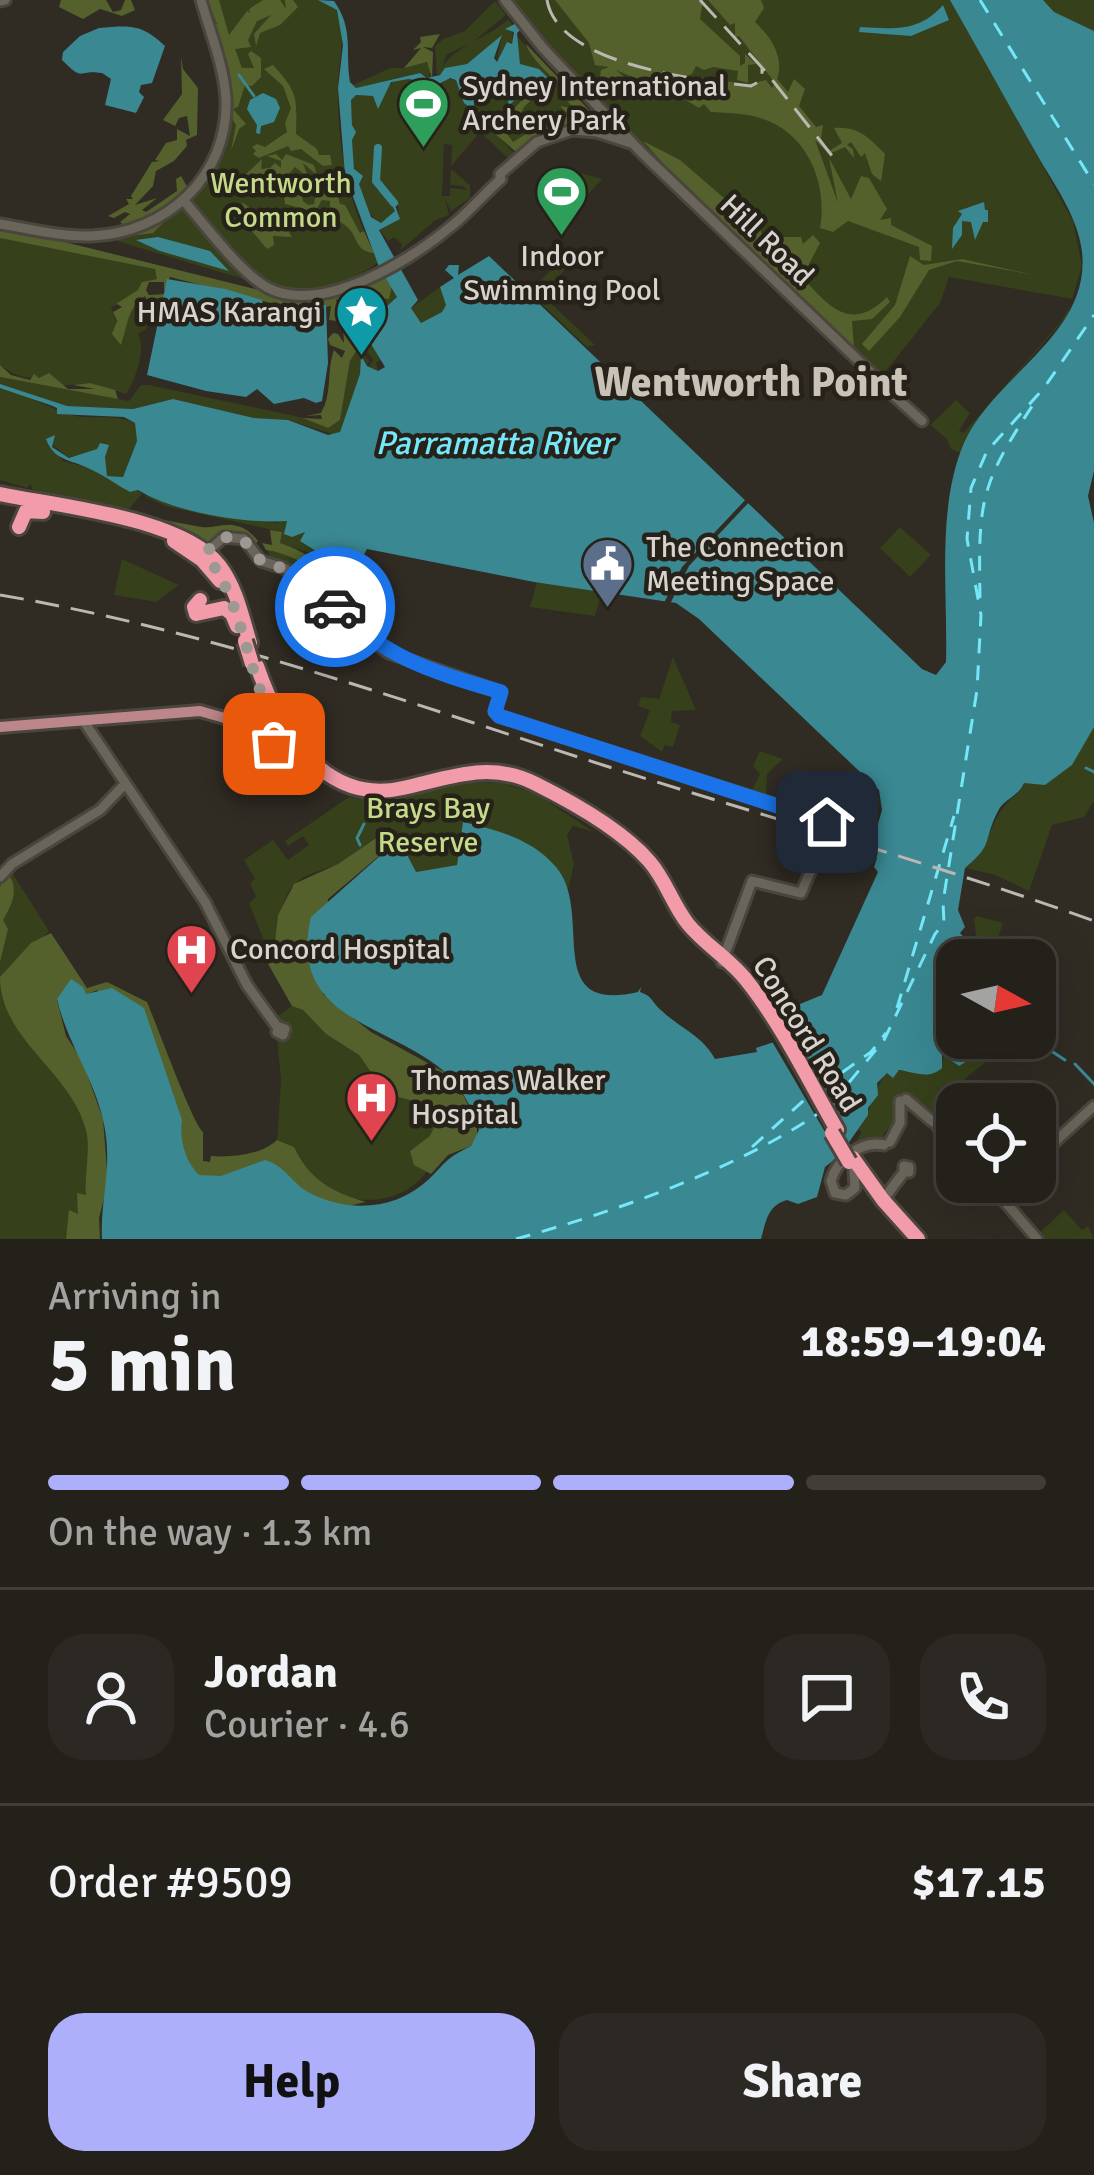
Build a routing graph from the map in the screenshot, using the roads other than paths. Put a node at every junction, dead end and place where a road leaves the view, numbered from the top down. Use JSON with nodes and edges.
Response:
{"nodes":[{"id":1,"x":202,"y":0,"type":"edge"},
{"id":2,"x":503,"y":0,"type":"edge"},
{"id":3,"x":599,"y":112,"type":"junction"},
{"id":4,"x":570,"y":130,"type":"junction"},
{"id":5,"x":632,"y":143,"type":"junction"},
{"id":6,"x":184,"y":201,"type":"junction"},
{"id":7,"x":0,"y":224,"type":"edge"},
{"id":8,"x":922,"y":421,"type":"dead end"},
{"id":9,"x":0,"y":498,"type":"edge"},
{"id":10,"x":101,"y":521,"type":"junction"},
{"id":11,"x":129,"y":526,"type":"junction"},
{"id":12,"x":145,"y":530,"type":"junction"},
{"id":13,"x":259,"y":562,"type":"junction"},
{"id":14,"x":219,"y":571,"type":"junction"},
{"id":15,"x":200,"y":600,"type":"dead end"},
{"id":16,"x":244,"y":630,"type":"junction"},
{"id":17,"x":83,"y":720,"type":"junction"},
{"id":18,"x":0,"y":727,"type":"edge"},
{"id":19,"x":283,"y":744,"type":"junction"},
{"id":20,"x":124,"y":785,"type":"junction"},
{"id":21,"x":353,"y":790,"type":"junction"},
{"id":22,"x":0,"y":878,"type":"edge"},
{"id":23,"x":723,"y":960,"type":"junction"},
{"id":24,"x":278,"y":1028,"type":"dead end"},
{"id":25,"x":777,"y":1033,"type":"junction"},
{"id":26,"x":1094,"y":1106,"type":"edge"},
{"id":27,"x":936,"y":1124,"type":"edge"},
{"id":28,"x":1056,"y":1141,"type":"edge"},
{"id":29,"x":894,"y":1155,"type":"junction"},
{"id":30,"x":852,"y":1163,"type":"junction"},
{"id":31,"x":891,"y":1185,"type":"joint"},
{"id":32,"x":851,"y":1193,"type":"junction"},
{"id":33,"x":875,"y":1193,"type":"junction"},
{"id":34,"x":1006,"y":1203,"type":"edge"},
{"id":35,"x":915,"y":1239,"type":"edge"},
{"id":36,"x":1037,"y":1239,"type":"edge"}],
"edges":[{"from":1,"to":6,"type":"street"},
{"from":2,"to":3,"type":"street","name":"Hill Road"},
{"from":3,"to":4,"type":"street"},
{"from":3,"to":5,"type":"street","name":"Hill Road"},
{"from":4,"to":5,"type":"street"},
{"from":4,"to":6,"type":"street"},
{"from":5,"to":8,"type":"street","name":"Hill Road"},
{"from":6,"to":7,"type":"street"},
{"from":9,"to":10,"type":"highway"},
{"from":9,"to":10,"type":"highway"},
{"from":9,"to":14,"type":"highway"},
{"from":10,"to":11,"type":"highway"},
{"from":11,"to":12,"type":"highway"},
{"from":11,"to":14,"type":"highway"},
{"from":12,"to":14,"type":"highway"},
{"from":12,"to":14,"type":"highway"},
{"from":13,"to":14,"type":"street"},
{"from":13,"to":14,"type":"street"},
{"from":13,"to":23,"type":"street"},
{"from":14,"to":16,"type":"highway"},
{"from":15,"to":16,"type":"highway"},
{"from":16,"to":19,"type":"highway","bridge":true},
{"from":17,"to":18,"type":"main road"},
{"from":17,"to":19,"type":"main road"},
{"from":17,"to":20,"type":"street"},
{"from":19,"to":21,"type":"highway"},
{"from":19,"to":21,"type":"highway"},
{"from":20,"to":22,"type":"street"},
{"from":20,"to":24,"type":"street"},
{"from":21,"to":23,"type":"highway","name":"Concord Road"},
{"from":21,"to":23,"type":"highway","name":"Concord Road"},
{"from":23,"to":25,"type":"highway","name":"Concord Road"},
{"from":23,"to":25,"type":"highway","name":"Concord Road"},
{"from":25,"to":30,"type":"highway","name":"Concord Road","bridge":true},
{"from":26,"to":28,"type":"street"},
{"from":27,"to":29,"type":"street"},
{"from":29,"to":31,"type":"street"},
{"from":29,"to":32,"type":"street"},
{"from":30,"to":32,"type":"street"},
{"from":30,"to":33,"type":"highway","name":"Concord Road"},
{"from":31,"to":33,"type":"highway"},
{"from":32,"to":33,"type":"highway"},
{"from":33,"to":35,"type":"highway","name":"Concord Road"},
{"from":34,"to":36,"type":"street"}]}
